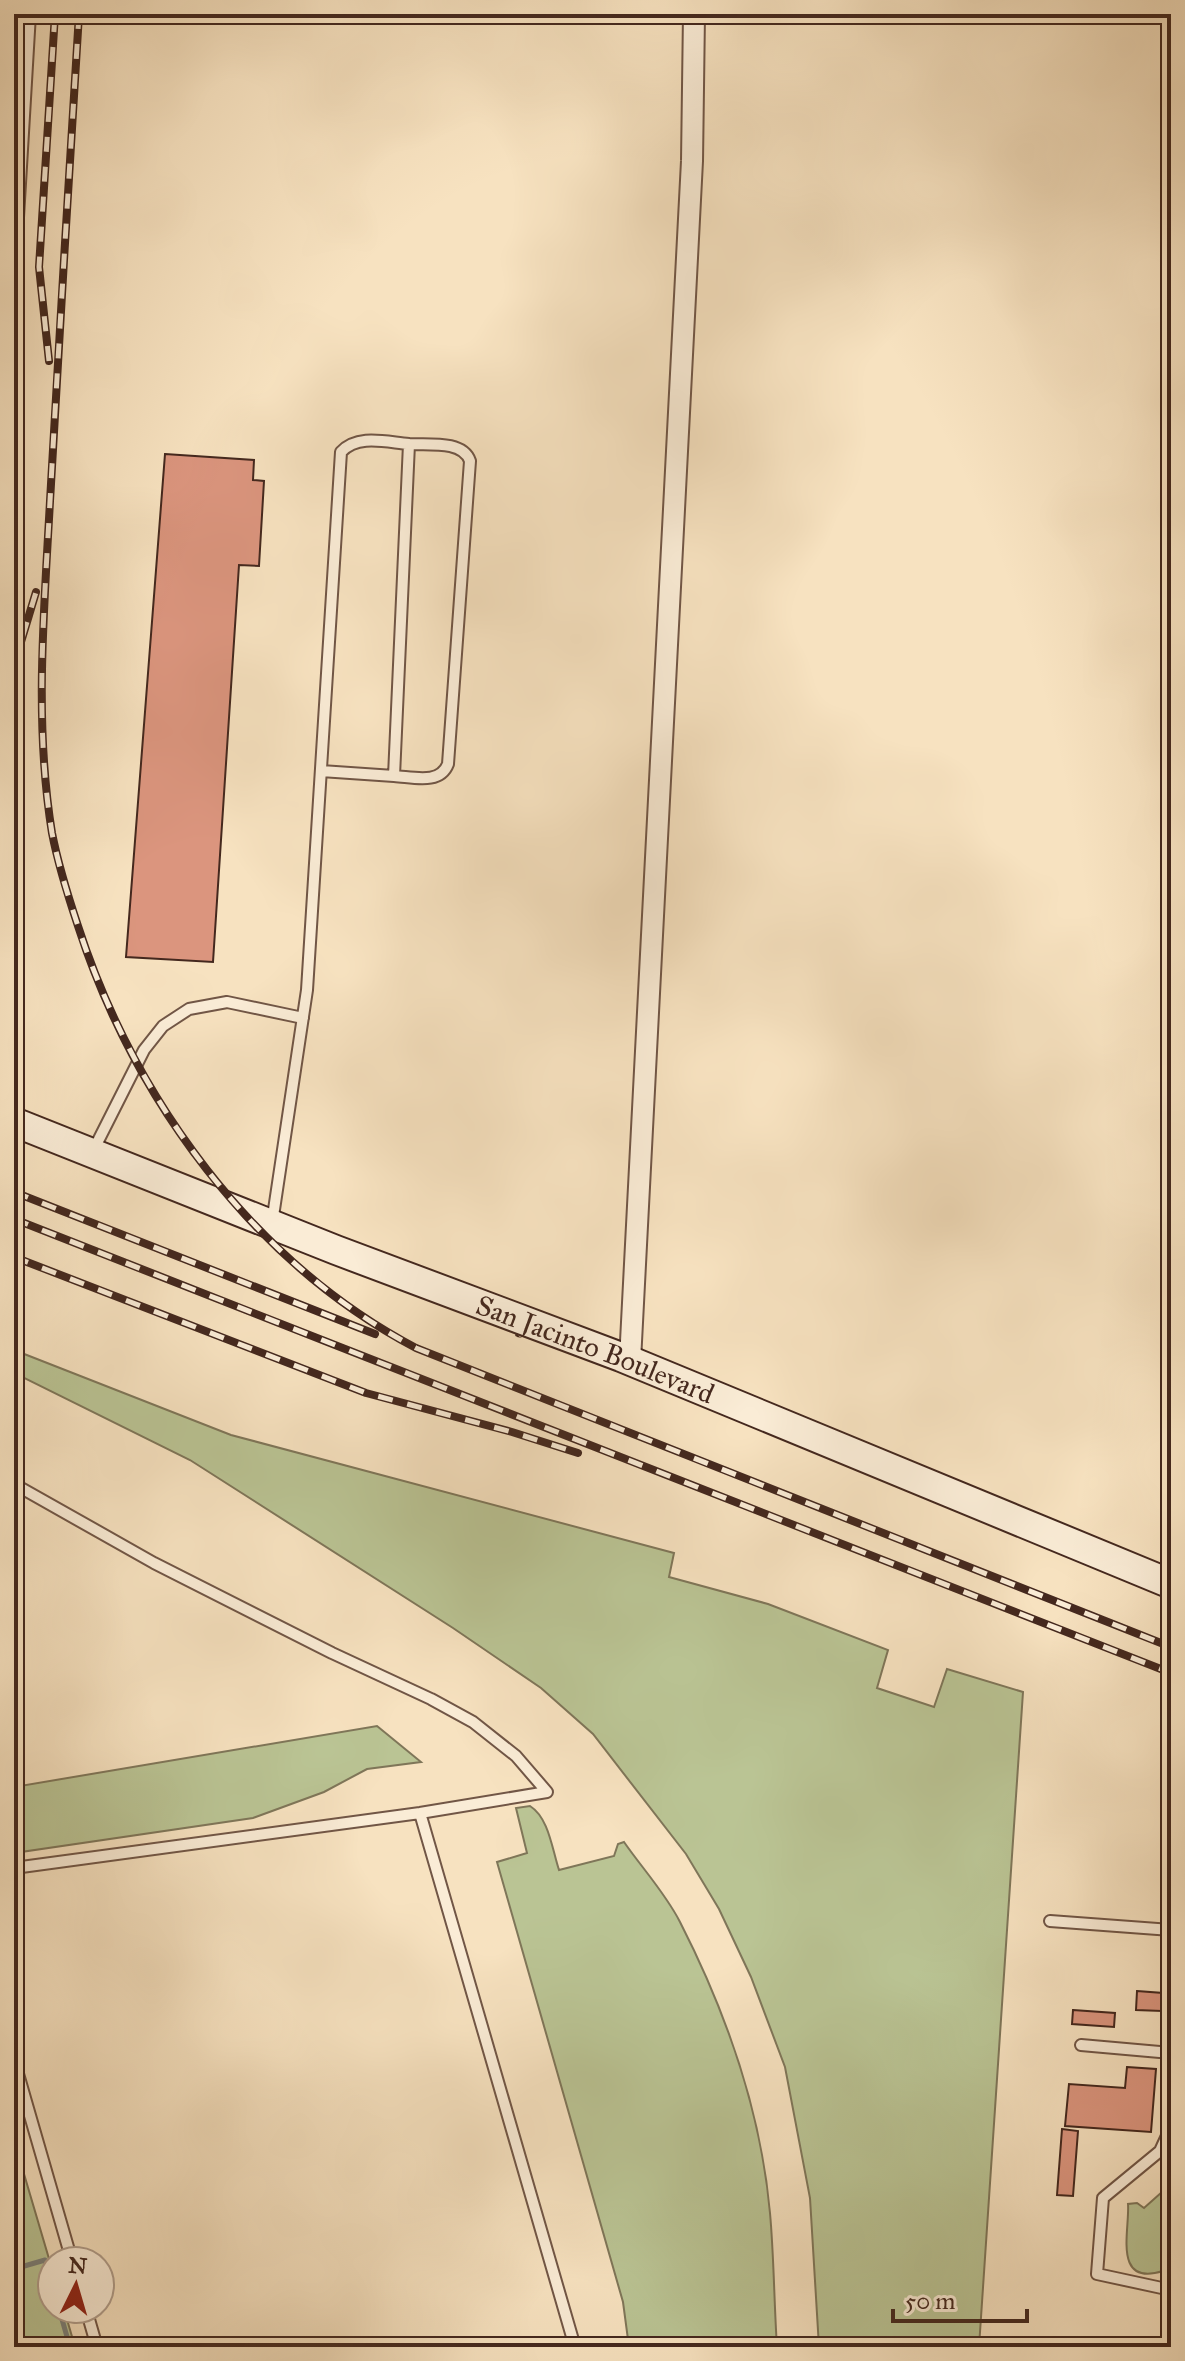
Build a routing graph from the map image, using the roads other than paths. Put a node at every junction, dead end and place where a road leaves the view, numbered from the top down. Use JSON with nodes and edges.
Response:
{"nodes":[{"id":1,"x":30,"y":14,"type":"edge"},
{"id":2,"x":694,"y":14,"type":"edge"},
{"id":3,"x":14,"y":285,"type":"edge"},
{"id":4,"x":409,"y":444,"type":"junction"},
{"id":5,"x":321,"y":771,"type":"junction"},
{"id":6,"x":394,"y":776,"type":"junction"},
{"id":7,"x":303,"y":1018,"type":"junction"},
{"id":8,"x":14,"y":1122,"type":"edge"},
{"id":9,"x":92,"y":1153,"type":"junction"},
{"id":10,"x":272,"y":1225,"type":"junction"},
{"id":11,"x":630,"y":1361,"type":"junction"},
{"id":12,"x":14,"y":1484,"type":"edge"},
{"id":13,"x":1171,"y":1584,"type":"edge"},
{"id":14,"x":420,"y":1813,"type":"junction"},
{"id":15,"x":14,"y":1868,"type":"edge"},
{"id":16,"x":1050,"y":1921,"type":"dead end"},
{"id":17,"x":1171,"y":1930,"type":"edge"},
{"id":18,"x":1081,"y":2045,"type":"dead end"},
{"id":19,"x":1171,"y":2053,"type":"edge"},
{"id":20,"x":14,"y":2060,"type":"edge"},
{"id":21,"x":1171,"y":2127,"type":"edge"},
{"id":22,"x":67,"y":2245,"type":"edge"},
{"id":23,"x":1171,"y":2290,"type":"edge"},
{"id":24,"x":91,"y":2325,"type":"edge"},
{"id":25,"x":97,"y":2347,"type":"edge"},
{"id":26,"x":575,"y":2347,"type":"edge"}],
"edges":[{"from":1,"to":3,"type":"lane"},
{"from":2,"to":11,"type":"street"},
{"from":4,"to":5,"type":"lane"},
{"from":4,"to":6,"type":"lane"},
{"from":4,"to":6,"type":"lane"},
{"from":5,"to":6,"type":"lane"},
{"from":5,"to":7,"type":"lane"},
{"from":7,"to":9,"type":"lane"},
{"from":7,"to":10,"type":"lane"},
{"from":8,"to":9,"type":"main road","name":"San Jacinto Boulevard"},
{"from":9,"to":10,"type":"main road","name":"San Jacinto Boulevard"},
{"from":10,"to":11,"type":"main road","name":"San Jacinto Boulevard"},
{"from":11,"to":13,"type":"main road","name":"San Jacinto Boulevard"},
{"from":12,"to":14,"type":"lane"},
{"from":14,"to":15,"type":"lane"},
{"from":14,"to":26,"type":"lane"},
{"from":16,"to":17,"type":"lane"},
{"from":18,"to":19,"type":"lane"},
{"from":20,"to":22,"type":"lane"},
{"from":21,"to":23,"type":"lane"},
{"from":24,"to":25,"type":"lane"}]}
